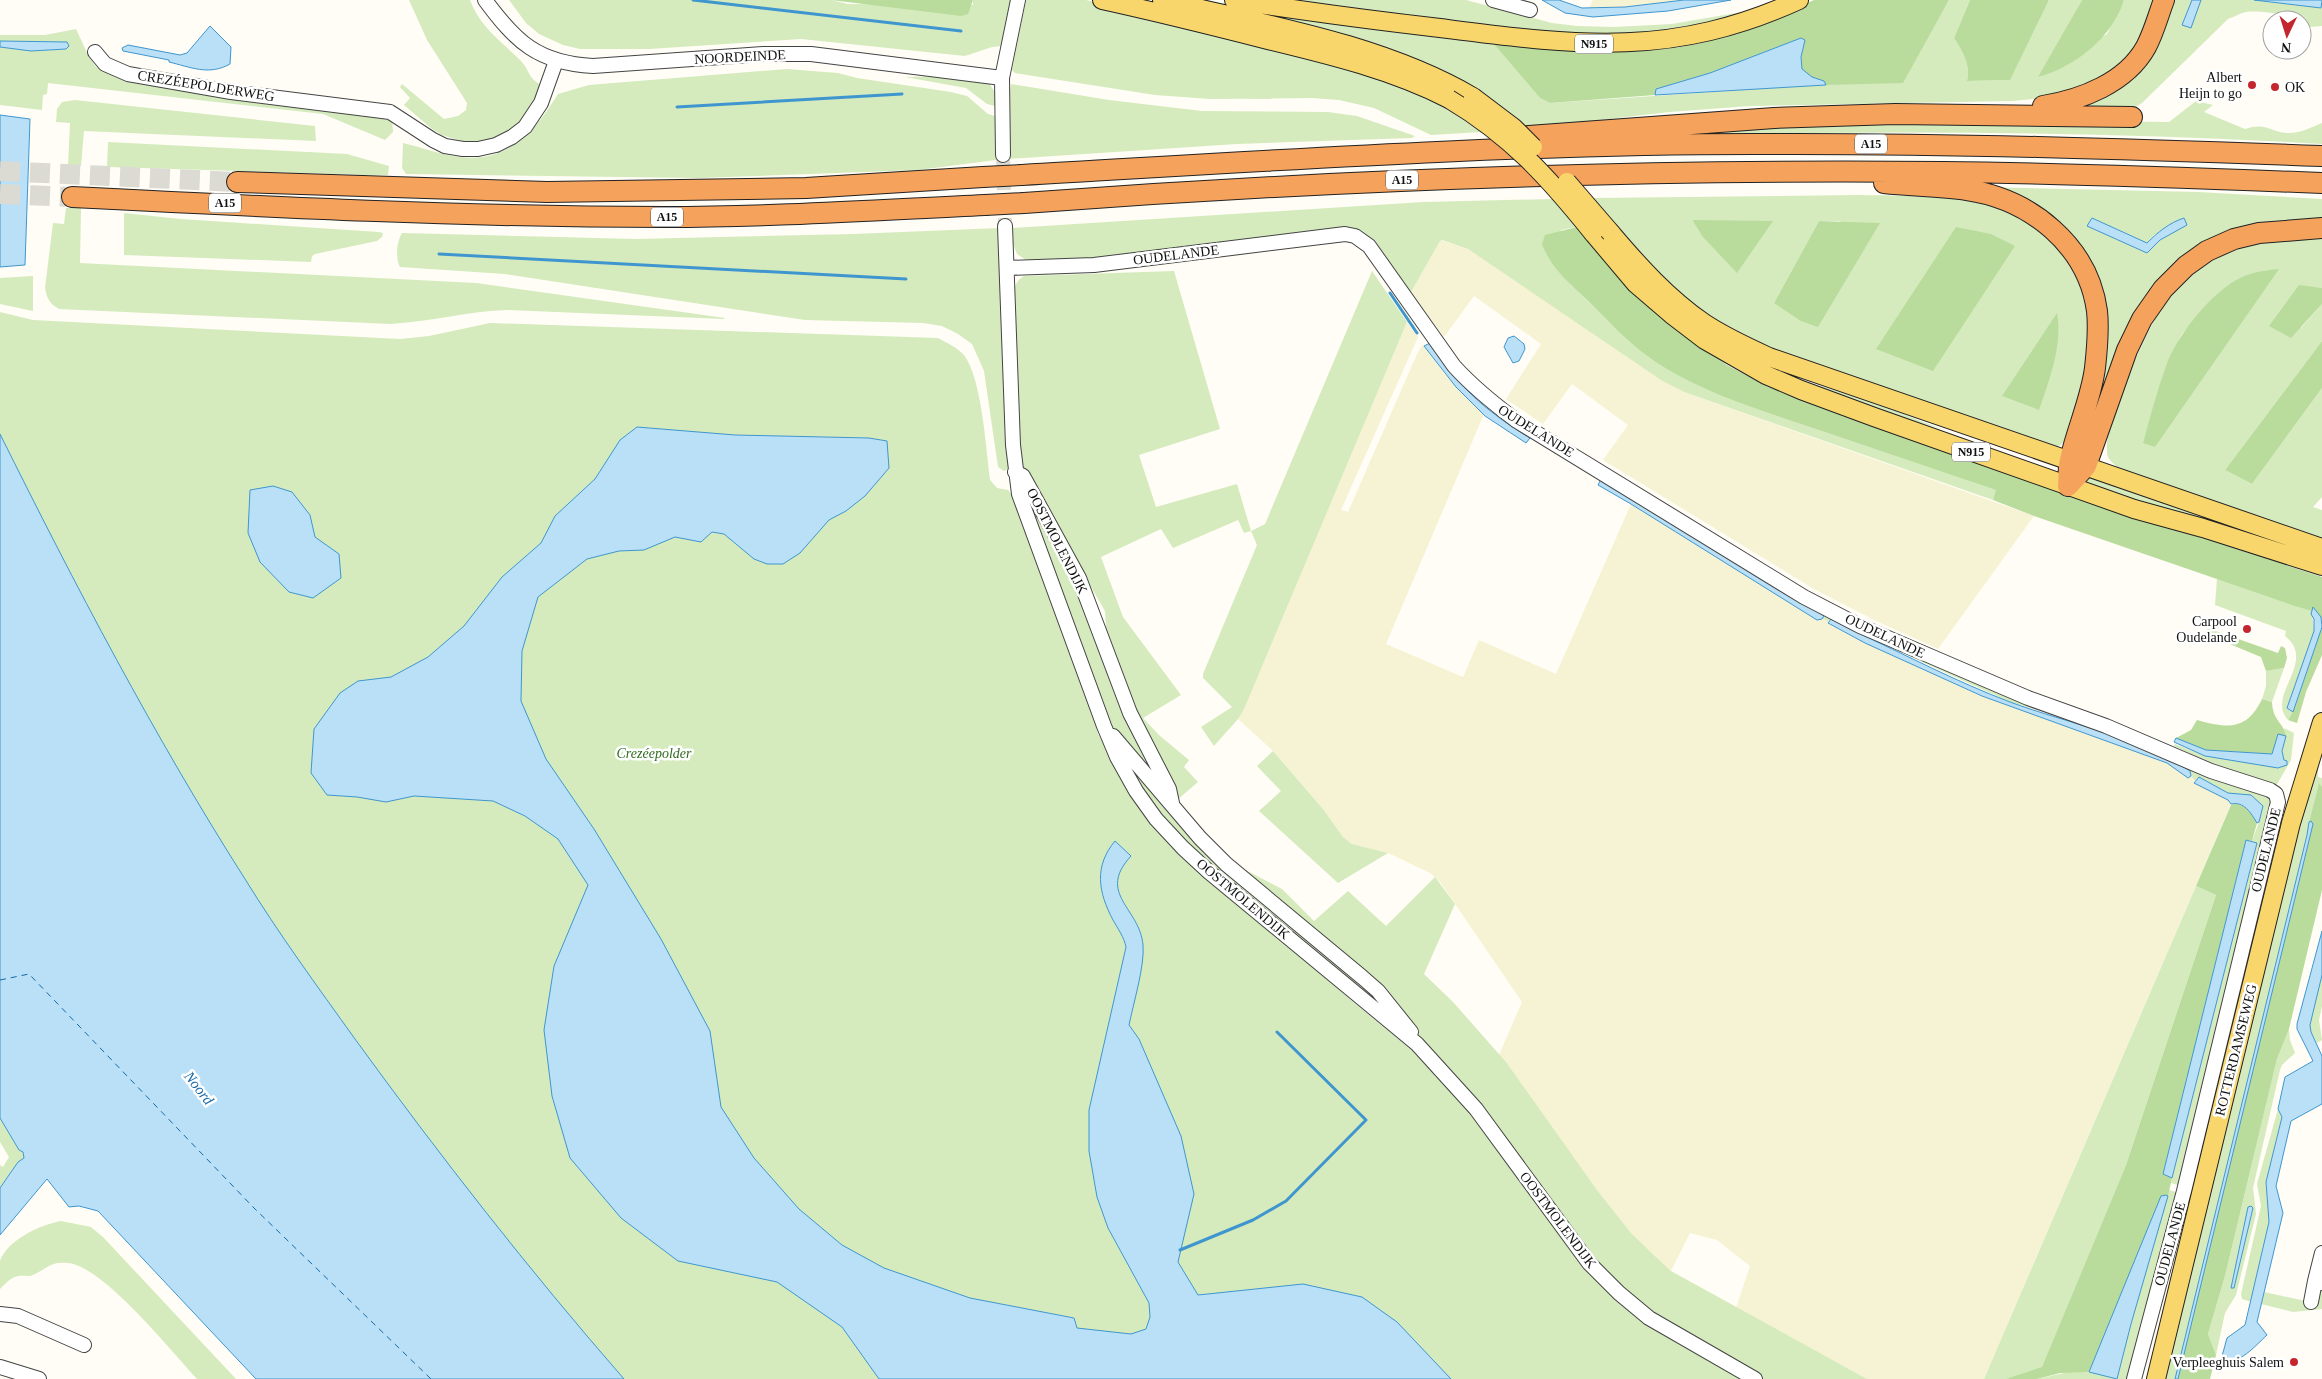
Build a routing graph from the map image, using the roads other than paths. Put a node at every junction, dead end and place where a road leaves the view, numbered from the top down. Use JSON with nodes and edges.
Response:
{"nodes":[{"id":1,"x":485,"y":0,"type":"edge"},
{"id":2,"x":1018,"y":0,"type":"edge"},
{"id":3,"x":1102,"y":0,"type":"edge"},
{"id":4,"x":1162,"y":0,"type":"edge"},
{"id":5,"x":1234,"y":0,"type":"edge"},
{"id":6,"x":1493,"y":0,"type":"edge"},
{"id":7,"x":1799,"y":0,"type":"edge"},
{"id":8,"x":2164,"y":0,"type":"edge"},
{"id":9,"x":493,"y":7,"type":"edge"},
{"id":10,"x":1530,"y":10,"type":"dead end"},
{"id":11,"x":95,"y":52,"type":"dead end"},
{"id":12,"x":556,"y":61,"type":"junction"},
{"id":13,"x":1002,"y":78,"type":"junction"},
{"id":14,"x":1992,"y":114,"type":"junction"},
{"id":15,"x":2132,"y":116,"type":"dead end"},
{"id":16,"x":1420,"y":153,"type":"junction"},
{"id":17,"x":1003,"y":155,"type":"tunnel mouth"},
{"id":18,"x":2322,"y":156,"type":"edge"},
{"id":19,"x":1780,"y":172,"type":"junction"},
{"id":20,"x":237,"y":182,"type":"tunnel mouth"},
{"id":21,"x":2322,"y":183,"type":"edge"},
{"id":22,"x":72,"y":197,"type":"tunnel mouth"},
{"id":23,"x":1005,"y":226,"type":"tunnel mouth"},
{"id":24,"x":2322,"y":228,"type":"edge"},
{"id":25,"x":1007,"y":268,"type":"junction"},
{"id":26,"x":2078,"y":464,"type":"junction"},
{"id":27,"x":1016,"y":472,"type":"junction"},
{"id":28,"x":2068,"y":486,"type":"junction"},
{"id":29,"x":2322,"y":548,"type":"edge"},
{"id":30,"x":2322,"y":566,"type":"edge"},
{"id":31,"x":2322,"y":722,"type":"edge"},
{"id":32,"x":1104,"y":726,"type":"junction"},
{"id":33,"x":1174,"y":808,"type":"junction"},
{"id":34,"x":1417,"y":1044,"type":"junction"},
{"id":35,"x":2322,"y":1253,"type":"edge"},
{"id":36,"x":2319,"y":1282,"type":"edge"},
{"id":37,"x":2311,"y":1302,"type":"dead end"},
{"id":38,"x":0,"y":1314,"type":"edge"},
{"id":39,"x":84,"y":1345,"type":"dead end"},
{"id":40,"x":0,"y":1367,"type":"edge"},
{"id":41,"x":39,"y":1379,"type":"edge"},
{"id":42,"x":1755,"y":1379,"type":"edge"},
{"id":43,"x":2134,"y":1379,"type":"edge"},
{"id":44,"x":2156,"y":1379,"type":"edge"}],
"edges":[{"from":1,"to":9,"type":"street","name":"NOORDEINDE"},
{"from":2,"to":13,"type":"street"},
{"from":3,"to":28,"type":"main road","number":"N915","bridge":true},
{"from":4,"to":26,"type":"main road","number":"N915","bridge":true},
{"from":5,"to":7,"type":"main road","number":"N915"},
{"from":6,"to":10,"type":"street"},
{"from":8,"to":14,"type":"highway","number":"A15"},
{"from":9,"to":12,"type":"street","name":"NOORDEINDE"},
{"from":11,"to":12,"type":"street","name":"CREZÉEPOLDERWEG"},
{"from":12,"to":13,"type":"street","name":"NOORDEINDE"},
{"from":13,"to":17,"type":"street"},
{"from":14,"to":15,"type":"highway","number":"A15"},
{"from":14,"to":16,"type":"highway","number":"A15"},
{"from":16,"to":18,"type":"highway","number":"A15"},
{"from":16,"to":20,"type":"highway","number":"A15","bridge":true},
{"from":19,"to":21,"type":"highway","number":"A15"},
{"from":19,"to":22,"type":"highway","number":"A15","bridge":true},
{"from":19,"to":26,"type":"highway","number":"A15"},
{"from":23,"to":25,"type":"street","name":"OOSTMOLENDIJK"},
{"from":24,"to":26,"type":"highway","number":"A15"},
{"from":25,"to":27,"type":"street","name":"OOSTMOLENDIJK"},
{"from":25,"to":43,"type":"street","name":"OUDELANDE"},
{"from":26,"to":28,"type":"highway","number":"A15"},
{"from":26,"to":29,"type":"main road","number":"N915"},
{"from":27,"to":32,"type":"street","name":"OOSTMOLENDIJK"},
{"from":27,"to":33,"type":"street","name":"OOSTMOLENDIJK"},
{"from":28,"to":30,"type":"main road","number":"N915"},
{"from":31,"to":44,"type":"main road","name":"ROTTERDAMSEWEG"},
{"from":32,"to":33,"type":"street","name":"OOSTMOLENDIJK"},
{"from":32,"to":34,"type":"street","name":"OOSTMOLENDIJK"},
{"from":33,"to":34,"type":"street","name":"OOSTMOLENDIJK"},
{"from":34,"to":42,"type":"street","name":"OOSTMOLENDIJK"},
{"from":35,"to":36,"type":"street"},
{"from":36,"to":37,"type":"street"},
{"from":38,"to":39,"type":"street"},
{"from":40,"to":41,"type":"street"}]}
